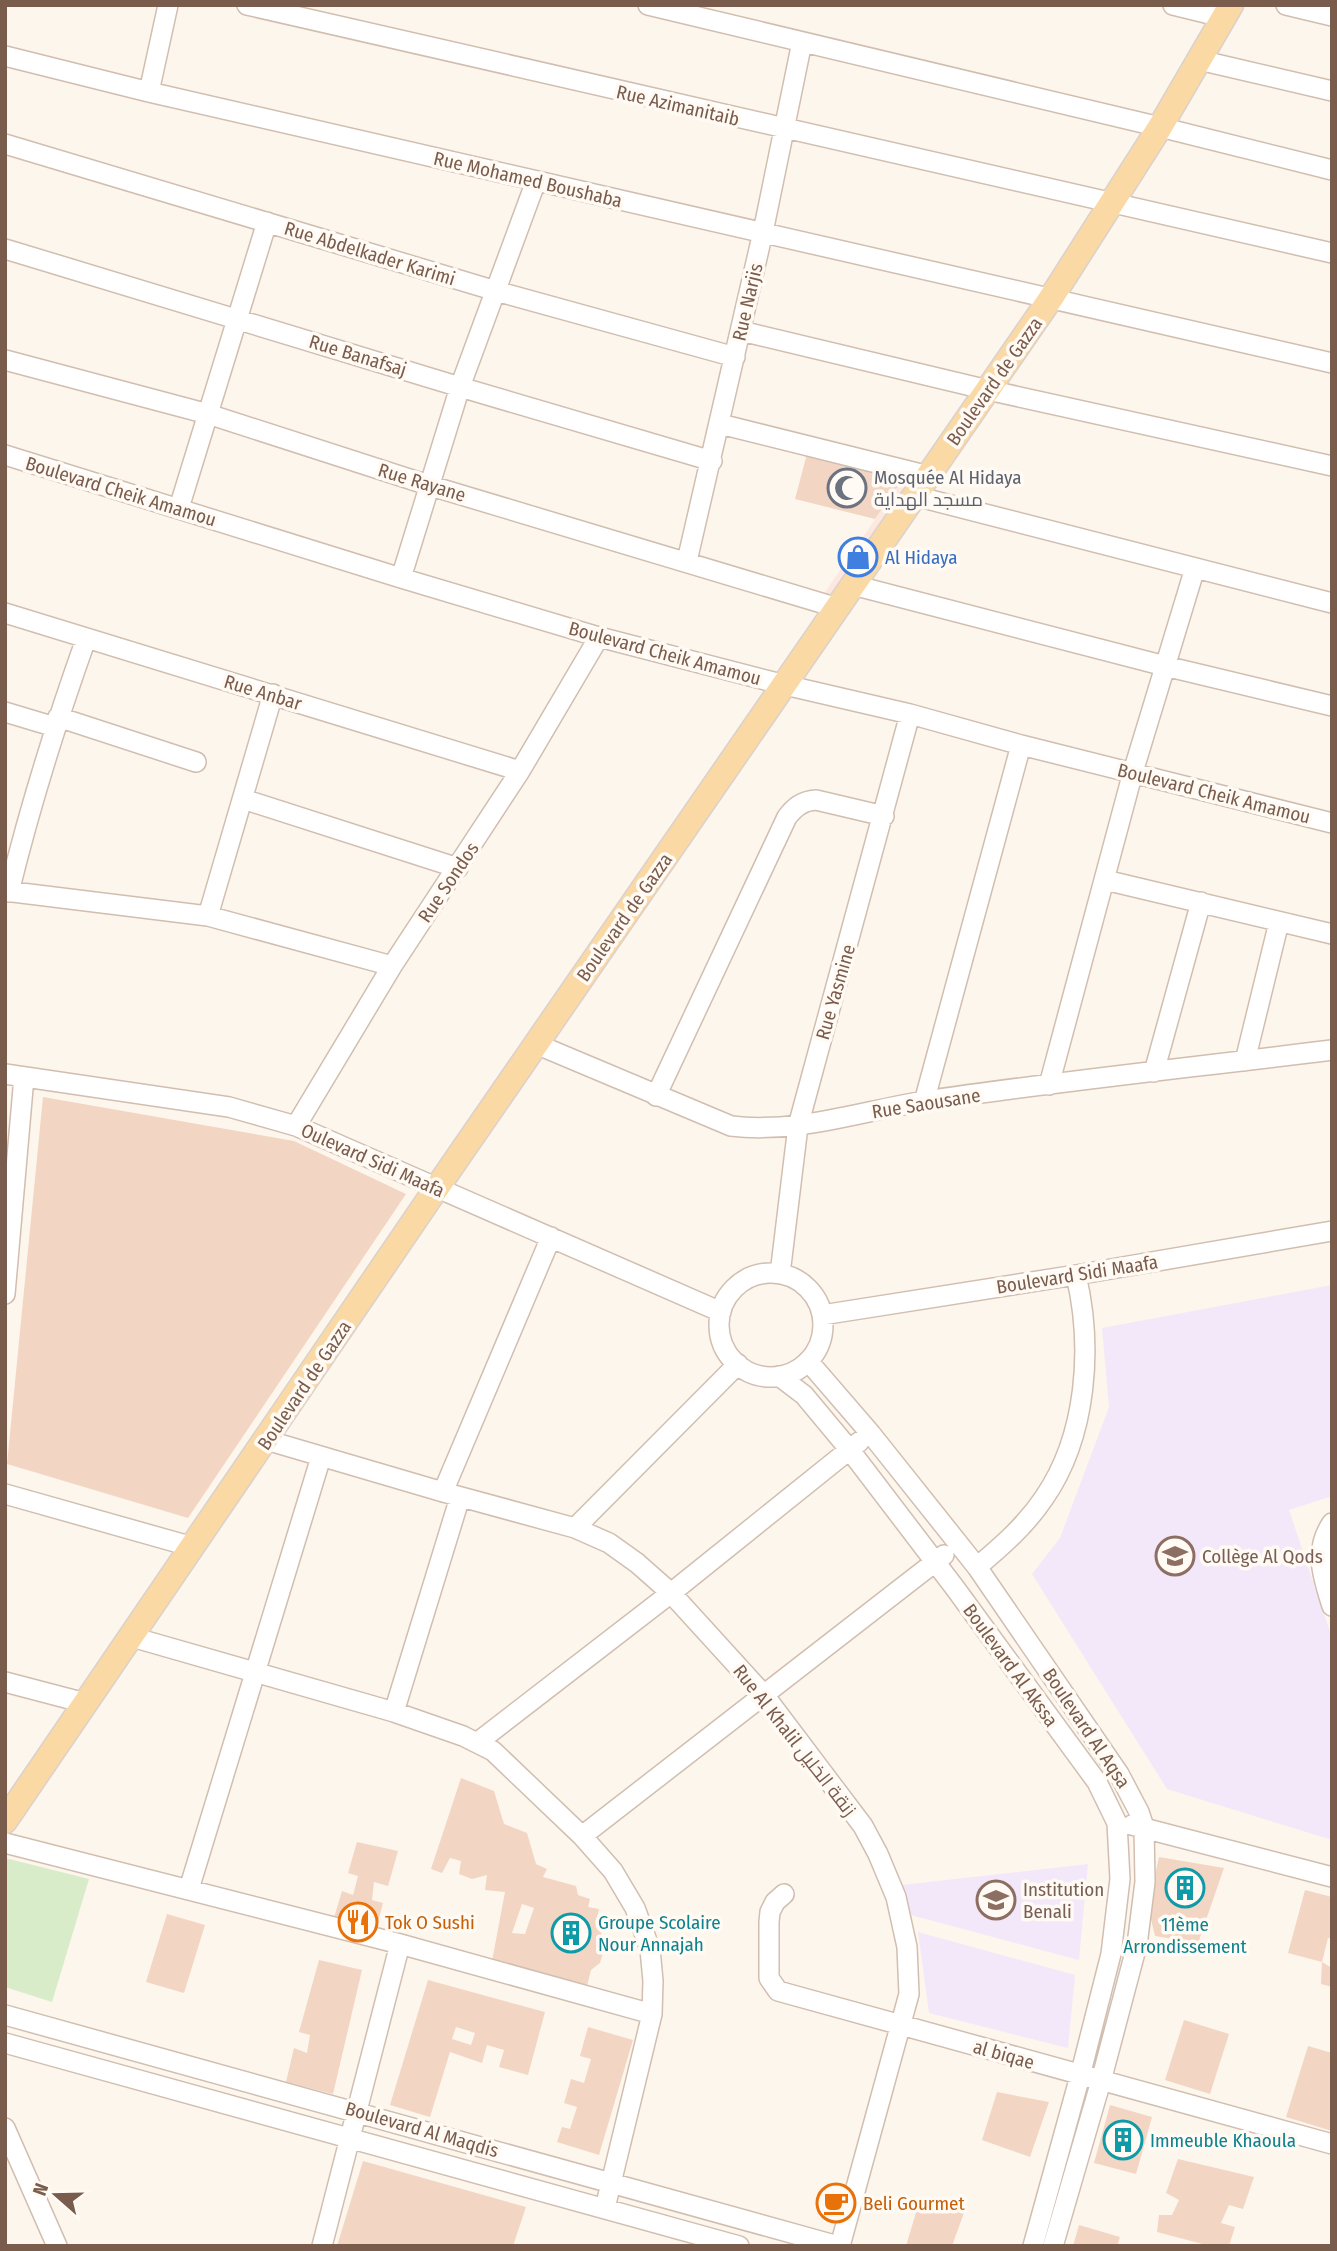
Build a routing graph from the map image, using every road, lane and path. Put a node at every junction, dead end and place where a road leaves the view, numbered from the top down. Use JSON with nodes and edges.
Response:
{"nodes":[{"id":1,"x":168,"y":5,"type":"edge"},
{"id":2,"x":247,"y":5,"type":"edge"},
{"id":3,"x":649,"y":5,"type":"edge"},
{"id":4,"x":1173,"y":5,"type":"edge"},
{"id":5,"x":1286,"y":5,"type":"edge"},
{"id":6,"x":1227,"y":11,"type":"edge"},
{"id":7,"x":1332,"y":16,"type":"edge"},
{"id":8,"x":802,"y":42,"type":"junction"},
{"id":9,"x":5,"y":56,"type":"edge"},
{"id":10,"x":1199,"y":60,"type":"junction"},
{"id":11,"x":1332,"y":91,"type":"edge"},
{"id":12,"x":149,"y":92,"type":"junction"},
{"id":13,"x":1160,"y":127,"type":"junction"},
{"id":14,"x":784,"y":128,"type":"junction"},
{"id":15,"x":5,"y":144,"type":"edge"},
{"id":16,"x":1332,"y":170,"type":"edge"},
{"id":17,"x":536,"y":181,"type":"junction"},
{"id":18,"x":1110,"y":202,"type":"junction"},
{"id":19,"x":267,"y":222,"type":"junction"},
{"id":20,"x":763,"y":232,"type":"junction"},
{"id":21,"x":5,"y":249,"type":"edge"},
{"id":22,"x":1332,"y":253,"type":"edge"},
{"id":23,"x":496,"y":291,"type":"junction"},
{"id":24,"x":1051,"y":298,"type":"junction"},
{"id":25,"x":238,"y":318,"type":"junction"},
{"id":26,"x":741,"y":331,"type":"junction"},
{"id":27,"x":735,"y":357,"type":"junction"},
{"id":28,"x":5,"y":360,"type":"edge"},
{"id":29,"x":1332,"y":363,"type":"edge"},
{"id":30,"x":460,"y":387,"type":"junction"},
{"id":31,"x":988,"y":390,"type":"junction"},
{"id":32,"x":208,"y":414,"type":"junction"},
{"id":33,"x":720,"y":424,"type":"junction"},
{"id":34,"x":5,"y":455,"type":"edge"},
{"id":35,"x":712,"y":461,"type":"junction"},
{"id":36,"x":1332,"y":466,"type":"edge"},
{"id":37,"x":929,"y":476,"type":"junction"},
{"id":38,"x":428,"y":485,"type":"junction"},
{"id":39,"x":915,"y":496,"type":"junction"},
{"id":40,"x":179,"y":508,"type":"junction"},
{"id":41,"x":687,"y":561,"type":"junction"},
{"id":42,"x":1195,"y":568,"type":"junction"},
{"id":43,"x":401,"y":578,"type":"junction"},
{"id":44,"x":853,"y":585,"type":"junction"},
{"id":45,"x":1332,"y":603,"type":"edge"},
{"id":46,"x":838,"y":608,"type":"junction"},
{"id":47,"x":5,"y":613,"type":"edge"},
{"id":48,"x":599,"y":636,"type":"junction"},
{"id":49,"x":86,"y":639,"type":"junction"},
{"id":50,"x":1165,"y":666,"type":"junction"},
{"id":51,"x":785,"y":685,"type":"junction"},
{"id":52,"x":273,"y":694,"type":"junction"},
{"id":53,"x":1332,"y":706,"type":"edge"},
{"id":54,"x":5,"y":712,"type":"edge"},
{"id":55,"x":910,"y":714,"type":"junction"},
{"id":56,"x":57,"y":722,"type":"junction"},
{"id":57,"x":1021,"y":745,"type":"junction"},
{"id":58,"x":196,"y":762,"type":"dead end"},
{"id":59,"x":520,"y":771,"type":"junction"},
{"id":60,"x":1133,"y":772,"type":"junction"},
{"id":61,"x":243,"y":799,"type":"junction"},
{"id":62,"x":884,"y":816,"type":"junction"},
{"id":63,"x":1332,"y":823,"type":"edge"},
{"id":64,"x":457,"y":868,"type":"junction"},
{"id":65,"x":1105,"y":880,"type":"junction"},
{"id":66,"x":7,"y":892,"type":"edge"},
{"id":67,"x":1201,"y":902,"type":"junction"},
{"id":68,"x":208,"y":916,"type":"junction"},
{"id":69,"x":1279,"y":922,"type":"junction"},
{"id":70,"x":1332,"y":934,"type":"edge"},
{"id":71,"x":392,"y":966,"type":"junction"},
{"id":72,"x":536,"y":1044,"type":"junction"},
{"id":73,"x":1332,"y":1049,"type":"edge"},
{"id":74,"x":1245,"y":1061,"type":"junction"},
{"id":75,"x":1154,"y":1072,"type":"junction"},
{"id":76,"x":15,"y":1075,"type":"edge"},
{"id":77,"x":1049,"y":1085,"type":"junction"},
{"id":78,"x":656,"y":1096,"type":"junction"},
{"id":79,"x":924,"y":1101,"type":"junction"},
{"id":80,"x":296,"y":1126,"type":"junction"},
{"id":81,"x":798,"y":1126,"type":"junction"},
{"id":82,"x":436,"y":1189,"type":"junction"},
{"id":83,"x":1332,"y":1231,"type":"edge"},
{"id":84,"x":551,"y":1237,"type":"junction"},
{"id":85,"x":780,"y":1274,"type":"junction"},
{"id":86,"x":1076,"y":1275,"type":"junction"},
{"id":87,"x":5,"y":1294,"type":"edge"},
{"id":88,"x":721,"y":1312,"type":"junction"},
{"id":89,"x":822,"y":1315,"type":"junction"},
{"id":90,"x":808,"y":1361,"type":"junction"},
{"id":91,"x":738,"y":1364,"type":"junction"},
{"id":92,"x":779,"y":1376,"type":"junction"},
{"id":93,"x":871,"y":1434,"type":"junction"},
{"id":94,"x":266,"y":1440,"type":"junction"},
{"id":95,"x":849,"y":1449,"type":"junction"},
{"id":96,"x":321,"y":1457,"type":"junction"},
{"id":97,"x":5,"y":1494,"type":"edge"},
{"id":98,"x":452,"y":1495,"type":"junction"},
{"id":99,"x":1332,"y":1523,"type":"edge"},
{"id":100,"x":575,"y":1528,"type":"junction"},
{"id":101,"x":958,"y":1545,"type":"junction"},
{"id":102,"x":192,"y":1548,"type":"junction"},
{"id":103,"x":935,"y":1562,"type":"junction"},
{"id":104,"x":978,"y":1567,"type":"junction"},
{"id":105,"x":671,"y":1593,"type":"junction"},
{"id":106,"x":1332,"y":1606,"type":"edge"},
{"id":107,"x":132,"y":1637,"type":"junction"},
{"id":108,"x":256,"y":1673,"type":"junction"},
{"id":109,"x":5,"y":1682,"type":"edge"},
{"id":110,"x":764,"y":1695,"type":"junction"},
{"id":111,"x":85,"y":1703,"type":"junction"},
{"id":112,"x":394,"y":1712,"type":"junction"},
{"id":113,"x":478,"y":1742,"type":"junction"},
{"id":114,"x":5,"y":1821,"type":"edge"},
{"id":115,"x":1117,"y":1823,"type":"junction"},
{"id":116,"x":1144,"y":1827,"type":"junction"},
{"id":117,"x":582,"y":1836,"type":"junction"},
{"id":118,"x":5,"y":1843,"type":"edge"},
{"id":119,"x":1332,"y":1877,"type":"edge"},
{"id":120,"x":189,"y":1889,"type":"junction"},
{"id":121,"x":784,"y":1894,"type":"dead end"},
{"id":122,"x":400,"y":1944,"type":"junction"},
{"id":123,"x":652,"y":2014,"type":"junction"},
{"id":124,"x":5,"y":2015,"type":"edge"},
{"id":125,"x":901,"y":2025,"type":"junction"},
{"id":126,"x":5,"y":2043,"type":"edge"},
{"id":127,"x":1080,"y":2076,"type":"junction"},
{"id":128,"x":1101,"y":2081,"type":"junction"},
{"id":129,"x":356,"y":2110,"type":"junction"},
{"id":130,"x":5,"y":2127,"type":"edge"},
{"id":131,"x":349,"y":2138,"type":"junction"},
{"id":132,"x":1332,"y":2144,"type":"edge"},
{"id":133,"x":611,"y":2183,"type":"junction"},
{"id":134,"x":605,"y":2208,"type":"junction"},
{"id":135,"x":57,"y":2246,"type":"edge"},
{"id":136,"x":322,"y":2246,"type":"edge"},
{"id":137,"x":739,"y":2246,"type":"edge"},
{"id":138,"x":839,"y":2246,"type":"edge"},
{"id":139,"x":1033,"y":2246,"type":"edge"},
{"id":140,"x":1053,"y":2246,"type":"edge"}],
"edges":[{"from":1,"to":12,"type":"street"},
{"from":2,"to":14,"type":"street","name":"Rue Azimanitaib"},
{"from":3,"to":8,"type":"street"},
{"from":4,"to":6,"type":"street"},
{"from":5,"to":7,"type":"street"},
{"from":6,"to":10,"type":"main road","name":"Boulevard de Gazza"},
{"from":8,"to":13,"type":"street"},
{"from":8,"to":14,"type":"street","name":"Rue Narjis"},
{"from":9,"to":12,"type":"street","name":"Rue Mohamed Boushaba"},
{"from":10,"to":11,"type":"street"},
{"from":10,"to":13,"type":"main road","name":"Boulevard de Gazza"},
{"from":12,"to":17,"type":"street","name":"Rue Mohamed Boushaba"},
{"from":13,"to":16,"type":"street"},
{"from":13,"to":18,"type":"main road","name":"Boulevard de Gazza"},
{"from":14,"to":18,"type":"street","name":"Rue Azimanitaib"},
{"from":14,"to":20,"type":"street","name":"Rue Narjis"},
{"from":15,"to":19,"type":"street","name":"Rue Abdelkader Karimi"},
{"from":17,"to":20,"type":"street","name":"Rue Mohamed Boushaba"},
{"from":17,"to":23,"type":"street"},
{"from":18,"to":22,"type":"street","name":"Rue Azimanitaib"},
{"from":18,"to":24,"type":"main road","name":"Boulevard de Gazza"},
{"from":19,"to":23,"type":"street","name":"Rue Abdelkader Karimi"},
{"from":19,"to":25,"type":"street"},
{"from":20,"to":24,"type":"street","name":"Rue Mohamed Boushaba"},
{"from":20,"to":26,"type":"street","name":"Rue Narjis"},
{"from":21,"to":25,"type":"street","name":"Rue Banafsaj"},
{"from":23,"to":27,"type":"street","name":"Rue Abdelkader Karimi"},
{"from":23,"to":30,"type":"street"},
{"from":24,"to":29,"type":"street","name":"Rue Mohamed Boushaba"},
{"from":24,"to":31,"type":"main road","name":"Boulevard de Gazza"},
{"from":25,"to":30,"type":"street","name":"Rue Banafsaj"},
{"from":25,"to":32,"type":"street"},
{"from":26,"to":27,"type":"street","name":"Rue Narjis"},
{"from":26,"to":31,"type":"street"},
{"from":27,"to":33,"type":"street","name":"Rue Narjis"},
{"from":28,"to":32,"type":"street","name":"Rue Rayane"},
{"from":30,"to":35,"type":"street","name":"Rue Banafsaj"},
{"from":30,"to":38,"type":"street"},
{"from":31,"to":36,"type":"street"},
{"from":31,"to":37,"type":"main road","name":"Boulevard de Gazza"},
{"from":32,"to":38,"type":"street","name":"Rue Rayane"},
{"from":32,"to":40,"type":"street"},
{"from":33,"to":35,"type":"street","name":"Rue Narjis"},
{"from":33,"to":37,"type":"street"},
{"from":34,"to":40,"type":"street","name":"Boulevard Cheik Amamou"},
{"from":35,"to":41,"type":"street","name":"Rue Narjis"},
{"from":37,"to":39,"type":"main road","name":"Boulevard de Gazza"},
{"from":38,"to":41,"type":"street","name":"Rue Rayane"},
{"from":38,"to":43,"type":"street"},
{"from":39,"to":42,"type":"street"},
{"from":39,"to":44,"type":"main road","name":"Boulevard de Gazza"},
{"from":40,"to":43,"type":"street","name":"Boulevard Cheik Amamou"},
{"from":41,"to":46,"type":"street","name":"Rue Rayane"},
{"from":42,"to":45,"type":"street"},
{"from":42,"to":50,"type":"street"},
{"from":43,"to":48,"type":"street","name":"Boulevard Cheik Amamou"},
{"from":44,"to":46,"type":"main road","name":"Boulevard de Gazza"},
{"from":44,"to":50,"type":"street"},
{"from":46,"to":51,"type":"main road","name":"Boulevard de Gazza"},
{"from":47,"to":49,"type":"street","name":"Rue Anbar"},
{"from":48,"to":51,"type":"street","name":"Boulevard Cheik Amamou"},
{"from":48,"to":59,"type":"street","name":"Rue Sondos"},
{"from":49,"to":52,"type":"street","name":"Rue Anbar"},
{"from":49,"to":56,"type":"street"},
{"from":50,"to":53,"type":"street"},
{"from":50,"to":60,"type":"street"},
{"from":51,"to":55,"type":"street","name":"Boulevard Cheik Amamou"},
{"from":51,"to":72,"type":"main road","name":"Boulevard de Gazza"},
{"from":52,"to":59,"type":"street","name":"Rue Anbar"},
{"from":52,"to":61,"type":"street"},
{"from":54,"to":56,"type":"street"},
{"from":55,"to":57,"type":"street","name":"Boulevard Cheik Amamou"},
{"from":55,"to":62,"type":"street","name":"Rue Yasmine"},
{"from":56,"to":58,"type":"street"},
{"from":56,"to":66,"type":"street"},
{"from":57,"to":60,"type":"street","name":"Boulevard Cheik Amamou"},
{"from":57,"to":79,"type":"street"},
{"from":59,"to":64,"type":"street","name":"Rue Sondos"},
{"from":60,"to":63,"type":"street","name":"Boulevard Cheik Amamou"},
{"from":60,"to":65,"type":"street"},
{"from":61,"to":64,"type":"street"},
{"from":61,"to":68,"type":"street"},
{"from":62,"to":78,"type":"street"},
{"from":62,"to":81,"type":"street","name":"Rue Yasmine"},
{"from":64,"to":71,"type":"street","name":"Rue Sondos"},
{"from":65,"to":67,"type":"street"},
{"from":65,"to":77,"type":"street"},
{"from":66,"to":68,"type":"street"},
{"from":67,"to":69,"type":"street"},
{"from":67,"to":75,"type":"street"},
{"from":68,"to":71,"type":"street"},
{"from":69,"to":70,"type":"street"},
{"from":69,"to":74,"type":"street"},
{"from":71,"to":80,"type":"street","name":"Rue Sondos"},
{"from":72,"to":78,"type":"street","name":"Rue Saousane"},
{"from":72,"to":82,"type":"main road","name":"Boulevard de Gazza"},
{"from":73,"to":74,"type":"street","name":"Rue Saousane"},
{"from":74,"to":75,"type":"street","name":"Rue Saousane"},
{"from":75,"to":77,"type":"street","name":"Rue Saousane"},
{"from":76,"to":80,"type":"street","name":"Oulevard Sidi Maafa"},
{"from":76,"to":87,"type":"street"},
{"from":77,"to":79,"type":"street","name":"Rue Saousane"},
{"from":78,"to":81,"type":"street","name":"Rue Saousane"},
{"from":79,"to":81,"type":"street","name":"Rue Saousane"},
{"from":80,"to":82,"type":"street","name":"Oulevard Sidi Maafa"},
{"from":81,"to":85,"type":"street","name":"Rue Yasmine"},
{"from":82,"to":84,"type":"street","name":"Oulevard Sidi Maafa"},
{"from":82,"to":94,"type":"main road","name":"Boulevard de Gazza"},
{"from":83,"to":86,"type":"street","name":"Boulevard Sidi Maafa"},
{"from":84,"to":88,"type":"street","name":"Oulevard Sidi Maafa"},
{"from":84,"to":98,"type":"street"},
{"from":85,"to":88,"type":"street"},
{"from":85,"to":89,"type":"street"},
{"from":86,"to":89,"type":"street","name":"Boulevard Sidi Maafa"},
{"from":86,"to":104,"type":"street"},
{"from":88,"to":91,"type":"street"},
{"from":89,"to":90,"type":"street"},
{"from":90,"to":92,"type":"street"},
{"from":90,"to":93,"type":"street","name":"Boulevard Al Aqsa"},
{"from":91,"to":92,"type":"street"},
{"from":91,"to":100,"type":"street"},
{"from":92,"to":95,"type":"street","name":"Boulevard Al Akssa"},
{"from":93,"to":95,"type":"street"},
{"from":93,"to":101,"type":"street","name":"Boulevard Al Aqsa"},
{"from":94,"to":96,"type":"street","name":"Rue Al Khalil زنقة الخليل"},
{"from":94,"to":102,"type":"main road","name":"Boulevard de Gazza"},
{"from":95,"to":103,"type":"street","name":"Boulevard Al Akssa"},
{"from":95,"to":105,"type":"street"},
{"from":96,"to":98,"type":"street","name":"Rue Al Khalil زنقة الخليل"},
{"from":96,"to":108,"type":"street"},
{"from":97,"to":102,"type":"street"},
{"from":98,"to":100,"type":"street","name":"Rue Al Khalil زنقة الخليل"},
{"from":98,"to":112,"type":"street"},
{"from":99,"to":106,"type":"street"},
{"from":100,"to":105,"type":"street","name":"Rue Al Khalil زنقة الخليل"},
{"from":101,"to":103,"type":"street"},
{"from":101,"to":104,"type":"street","name":"Boulevard Al Aqsa"},
{"from":102,"to":107,"type":"main road","name":"Boulevard de Gazza"},
{"from":103,"to":110,"type":"street"},
{"from":103,"to":115,"type":"street","name":"Boulevard Al Akssa"},
{"from":104,"to":116,"type":"street","name":"Boulevard Al Aqsa"},
{"from":105,"to":110,"type":"street","name":"Rue Al Khalil زنقة الخليل"},
{"from":105,"to":113,"type":"street"},
{"from":107,"to":108,"type":"street"},
{"from":107,"to":111,"type":"main road","name":"Boulevard de Gazza"},
{"from":108,"to":112,"type":"street"},
{"from":108,"to":120,"type":"street"},
{"from":109,"to":111,"type":"street"},
{"from":110,"to":117,"type":"street"},
{"from":110,"to":125,"type":"street","name":"Rue Al Khalil زنقة الخليل"},
{"from":111,"to":114,"type":"main road","name":"Boulevard de Gazza"},
{"from":112,"to":113,"type":"street"},
{"from":113,"to":117,"type":"street"},
{"from":115,"to":116,"type":"street"},
{"from":115,"to":127,"type":"street","name":"Boulevard Al Akssa"},
{"from":116,"to":119,"type":"street"},
{"from":116,"to":128,"type":"street","name":"Boulevard Al Aqsa"},
{"from":117,"to":123,"type":"street"},
{"from":118,"to":120,"type":"street"},
{"from":120,"to":122,"type":"street"},
{"from":121,"to":125,"type":"street","name":"al biqae"},
{"from":122,"to":123,"type":"street"},
{"from":122,"to":129,"type":"street"},
{"from":123,"to":133,"type":"street"},
{"from":124,"to":129,"type":"street","name":"Boulevard Al Maqdis"},
{"from":125,"to":127,"type":"street","name":"al biqae"},
{"from":125,"to":138,"type":"street","name":"Rue Al Khalil زنقة الخليل"},
{"from":126,"to":131,"type":"street","name":"Boulevard Al Maqdis"},
{"from":127,"to":128,"type":"street","name":"al biqae"},
{"from":127,"to":139,"type":"street","name":"Boulevard Al Akssa"},
{"from":128,"to":132,"type":"street","name":"al biqae"},
{"from":128,"to":140,"type":"street","name":"Boulevard Al Aqsa"},
{"from":129,"to":131,"type":"street"},
{"from":129,"to":133,"type":"street","name":"Boulevard Al Maqdis"},
{"from":130,"to":135,"type":"street"},
{"from":131,"to":134,"type":"street","name":"Boulevard Al Maqdis"},
{"from":131,"to":136,"type":"street"},
{"from":133,"to":134,"type":"street"},
{"from":133,"to":138,"type":"street","name":"Boulevard Al Maqdis"},
{"from":134,"to":137,"type":"street","name":"Boulevard Al Maqdis"}]}
